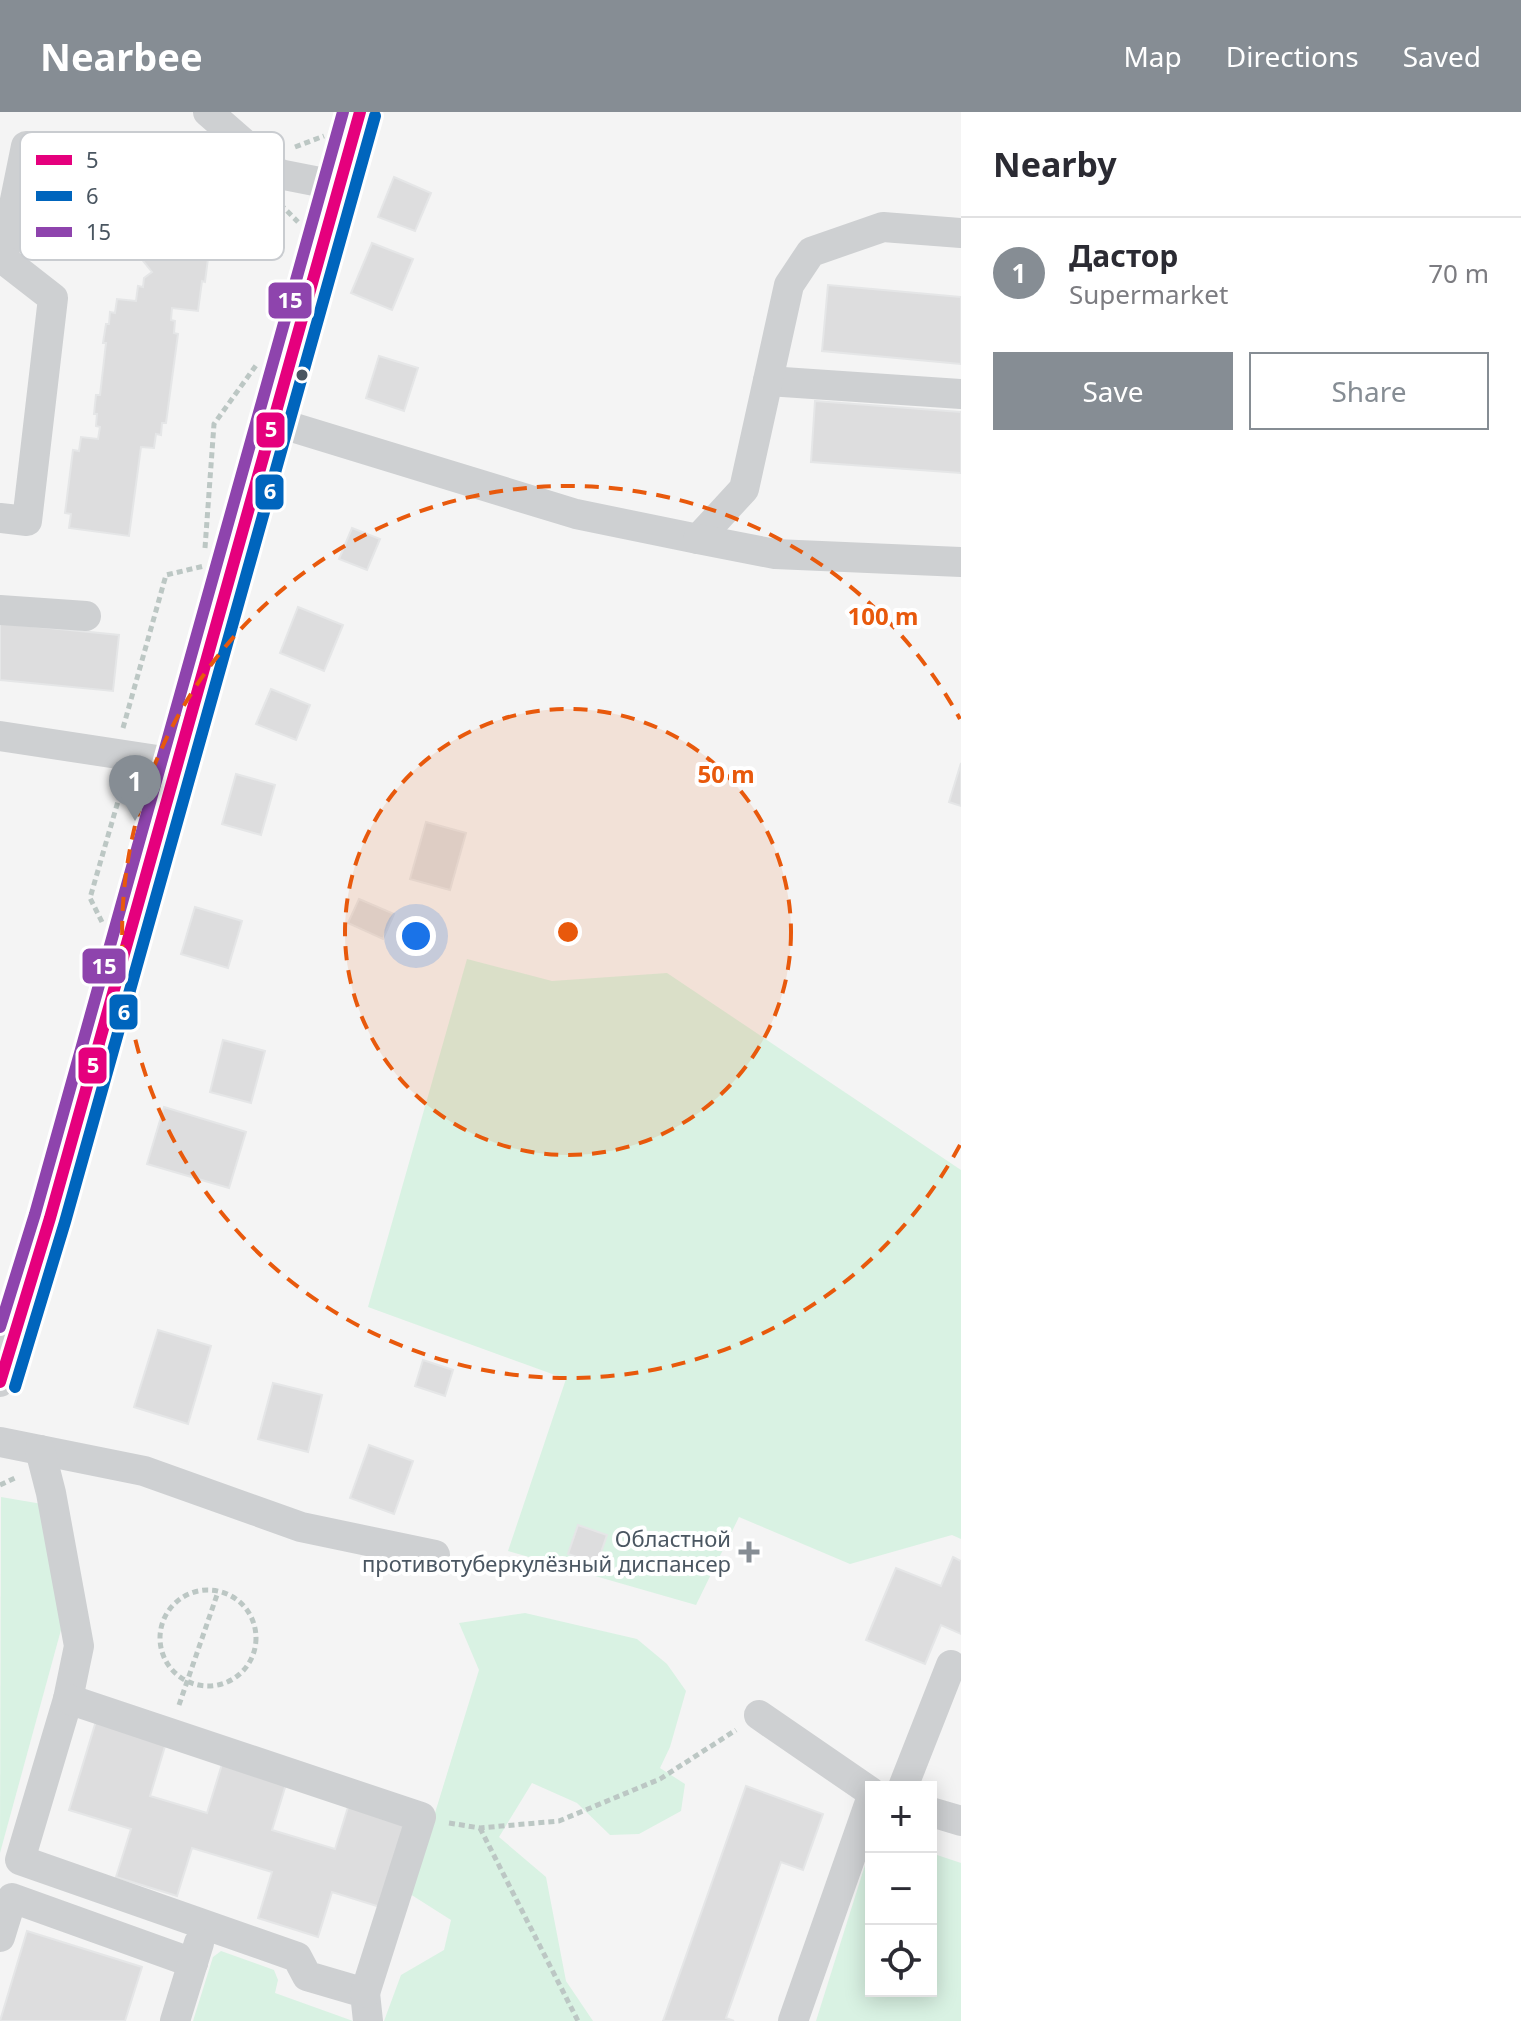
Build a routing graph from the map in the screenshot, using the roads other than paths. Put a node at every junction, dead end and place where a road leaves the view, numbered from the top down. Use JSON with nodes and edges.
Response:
{"nodes":[{"id":1,"x":208,"y":112,"type":"edge"},
{"id":2,"x":360,"y":112,"type":"edge"},
{"id":3,"x":231,"y":132,"type":"edge"},
{"id":4,"x":20,"y":174,"type":"edge"},
{"id":5,"x":284,"y":175,"type":"edge"},
{"id":6,"x":340,"y":186,"type":"junction"},
{"id":7,"x":961,"y":233,"type":"edge"},
{"id":8,"x":2,"y":259,"type":"edge"},
{"id":9,"x":768,"y":381,"type":"junction"},
{"id":10,"x":961,"y":394,"type":"edge"},
{"id":11,"x":272,"y":421,"type":"junction"},
{"id":12,"x":0,"y":518,"type":"edge"},
{"id":13,"x":698,"y":539,"type":"junction"},
{"id":14,"x":961,"y":562,"type":"edge"},
{"id":15,"x":0,"y":610,"type":"edge"},
{"id":16,"x":86,"y":616,"type":"dead end"},
{"id":17,"x":0,"y":736,"type":"edge"},
{"id":18,"x":177,"y":763,"type":"junction"},
{"id":19,"x":0,"y":1382,"type":"edge"},
{"id":20,"x":0,"y":1442,"type":"edge"},
{"id":21,"x":40,"y":1450,"type":"junction"},
{"id":22,"x":435,"y":1555,"type":"dead end"},
{"id":23,"x":951,"y":1665,"type":"dead end"},
{"id":24,"x":68,"y":1699,"type":"junction"},
{"id":25,"x":759,"y":1715,"type":"road end"},
{"id":26,"x":905,"y":1781,"type":"edge"},
{"id":27,"x":865,"y":1788,"type":"edge"},
{"id":28,"x":937,"y":1814,"type":"edge"},
{"id":29,"x":865,"y":1816,"type":"edge"},
{"id":30,"x":961,"y":1821,"type":"edge"},
{"id":31,"x":203,"y":1926,"type":"junction"},
{"id":32,"x":0,"y":1937,"type":"edge"},
{"id":33,"x":193,"y":1963,"type":"junction"},
{"id":34,"x":366,"y":2007,"type":"edge"},
{"id":35,"x":175,"y":2021,"type":"edge"},
{"id":36,"x":793,"y":2021,"type":"edge"}],
"edges":[{"from":1,"to":3,"type":"street"},
{"from":2,"to":6,"type":"street"},
{"from":4,"to":8,"type":"street"},
{"from":5,"to":6,"type":"street"},
{"from":6,"to":11,"type":"street"},
{"from":7,"to":9,"type":"street"},
{"from":8,"to":12,"type":"street"},
{"from":9,"to":10,"type":"street"},
{"from":9,"to":13,"type":"street"},
{"from":11,"to":13,"type":"street"},
{"from":11,"to":18,"type":"street"},
{"from":13,"to":14,"type":"street"},
{"from":15,"to":16,"type":"street"},
{"from":17,"to":18,"type":"street"},
{"from":18,"to":19,"type":"street"},
{"from":20,"to":21,"type":"street"},
{"from":21,"to":22,"type":"street"},
{"from":21,"to":24,"type":"street"},
{"from":23,"to":26,"type":"street"},
{"from":24,"to":31,"type":"street"},
{"from":24,"to":34,"type":"street"},
{"from":25,"to":27,"type":"street"},
{"from":28,"to":30,"type":"street"},
{"from":29,"to":36,"type":"street"},
{"from":31,"to":33,"type":"street"},
{"from":31,"to":34,"type":"street"},
{"from":32,"to":33,"type":"street"},
{"from":33,"to":35,"type":"street"}]}
